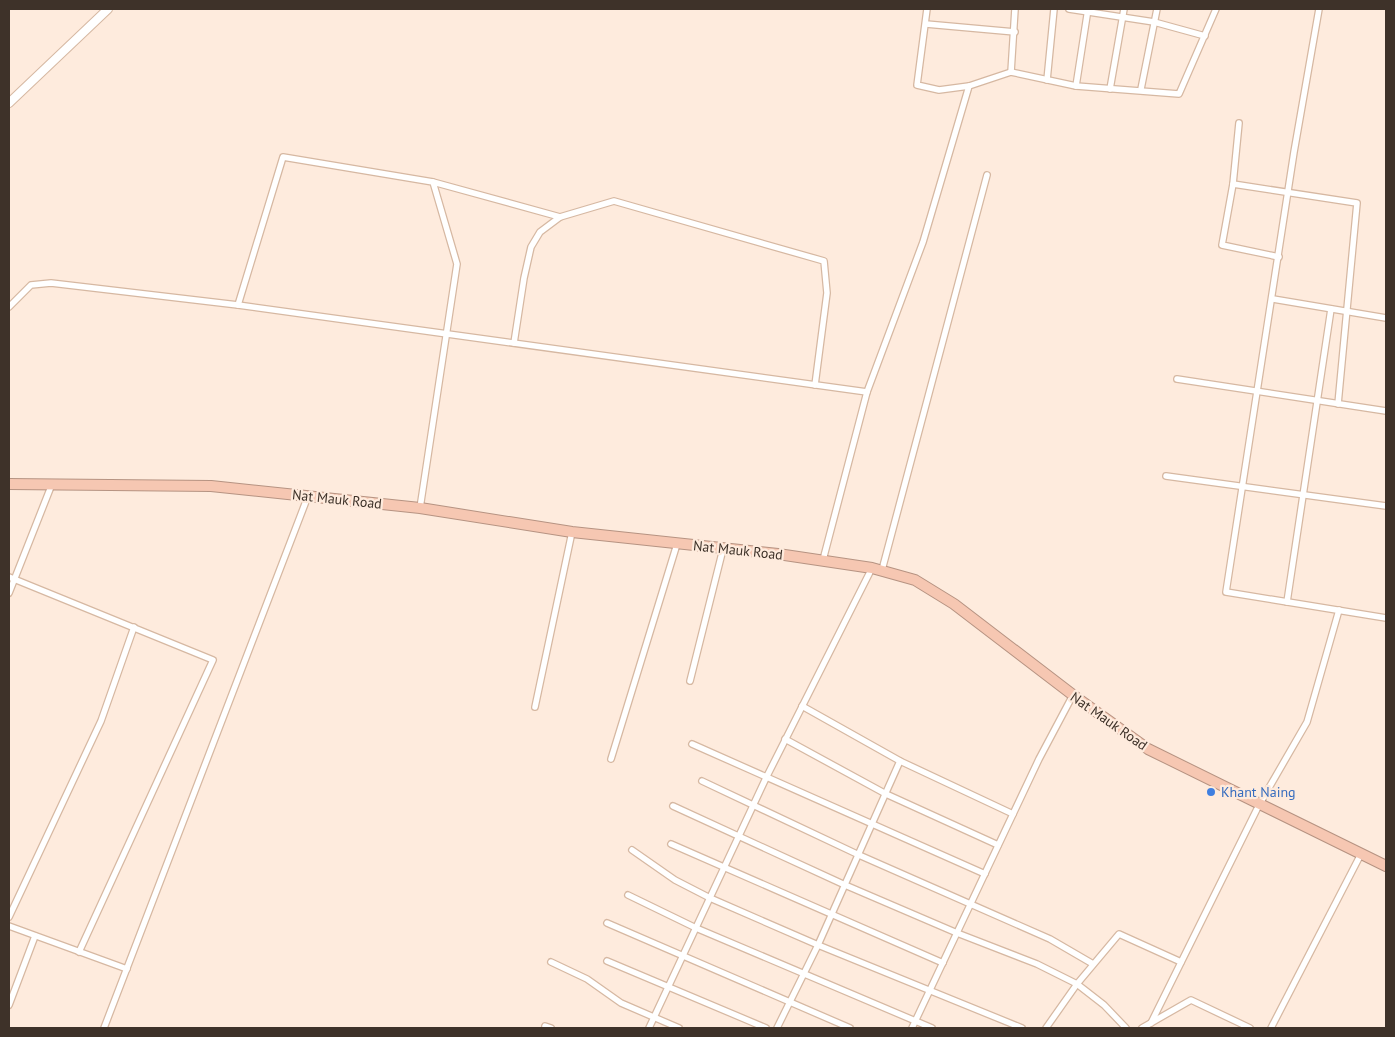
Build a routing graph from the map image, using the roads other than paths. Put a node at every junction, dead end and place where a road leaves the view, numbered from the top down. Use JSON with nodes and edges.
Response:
{"nodes":[{"id":1,"x":108,"y":9,"type":"edge"},
{"id":2,"x":927,"y":9,"type":"edge"},
{"id":3,"x":1015,"y":9,"type":"edge"},
{"id":4,"x":1054,"y":9,"type":"edge"},
{"id":5,"x":1069,"y":9,"type":"edge"},
{"id":6,"x":1124,"y":9,"type":"edge"},
{"id":7,"x":1157,"y":9,"type":"edge"},
{"id":8,"x":1216,"y":9,"type":"edge"},
{"id":9,"x":1319,"y":9,"type":"edge"},
{"id":10,"x":1088,"y":10,"type":"edge"},
{"id":11,"x":1122,"y":17,"type":"junction"},
{"id":12,"x":1154,"y":22,"type":"junction"},
{"id":13,"x":926,"y":24,"type":"junction"},
{"id":14,"x":1014,"y":32,"type":"junction"},
{"id":15,"x":1205,"y":36,"type":"junction"},
{"id":16,"x":1011,"y":72,"type":"junction"},
{"id":17,"x":1047,"y":80,"type":"junction"},
{"id":18,"x":969,"y":86,"type":"junction"},
{"id":19,"x":1076,"y":86,"type":"junction"},
{"id":20,"x":1110,"y":89,"type":"junction"},
{"id":21,"x":1141,"y":89,"type":"junction"},
{"id":22,"x":9,"y":103,"type":"edge"},
{"id":23,"x":1240,"y":123,"type":"dead end"},
{"id":24,"x":987,"y":175,"type":"dead end"},
{"id":25,"x":433,"y":182,"type":"junction"},
{"id":26,"x":1233,"y":184,"type":"junction"},
{"id":27,"x":1289,"y":193,"type":"junction"},
{"id":28,"x":560,"y":217,"type":"junction"},
{"id":29,"x":1279,"y":257,"type":"junction"},
{"id":30,"x":1273,"y":299,"type":"junction"},
{"id":31,"x":238,"y":305,"type":"junction"},
{"id":32,"x":9,"y":306,"type":"edge"},
{"id":33,"x":1331,"y":309,"type":"junction"},
{"id":34,"x":1347,"y":311,"type":"junction"},
{"id":35,"x":1386,"y":318,"type":"edge"},
{"id":36,"x":446,"y":334,"type":"junction"},
{"id":37,"x":514,"y":343,"type":"junction"},
{"id":38,"x":1177,"y":379,"type":"dead end"},
{"id":39,"x":814,"y":385,"type":"junction"},
{"id":40,"x":867,"y":392,"type":"junction"},
{"id":41,"x":1259,"y":392,"type":"junction"},
{"id":42,"x":1317,"y":400,"type":"junction"},
{"id":43,"x":1338,"y":404,"type":"junction"},
{"id":44,"x":1386,"y":411,"type":"edge"},
{"id":45,"x":1166,"y":476,"type":"dead end"},
{"id":46,"x":9,"y":484,"type":"edge"},
{"id":47,"x":52,"y":484,"type":"junction"},
{"id":48,"x":1243,"y":487,"type":"junction"},
{"id":49,"x":1303,"y":495,"type":"junction"},
{"id":50,"x":308,"y":496,"type":"junction"},
{"id":51,"x":1386,"y":506,"type":"edge"},
{"id":52,"x":420,"y":508,"type":"junction"},
{"id":53,"x":572,"y":532,"type":"junction"},
{"id":54,"x":677,"y":544,"type":"junction"},
{"id":55,"x":723,"y":549,"type":"junction"},
{"id":56,"x":822,"y":560,"type":"junction"},
{"id":57,"x":877,"y":569,"type":"junction"},
{"id":58,"x":12,"y":578,"type":"edge"},
{"id":59,"x":9,"y":593,"type":"edge"},
{"id":60,"x":1287,"y":602,"type":"junction"},
{"id":61,"x":1339,"y":610,"type":"junction"},
{"id":62,"x":1386,"y":618,"type":"edge"},
{"id":63,"x":134,"y":627,"type":"junction"},
{"id":64,"x":690,"y":681,"type":"dead end"},
{"id":65,"x":1072,"y":695,"type":"junction"},
{"id":66,"x":802,"y":706,"type":"junction"},
{"id":67,"x":535,"y":707,"type":"dead end"},
{"id":68,"x":785,"y":739,"type":"junction"},
{"id":69,"x":692,"y":744,"type":"dead end"},
{"id":70,"x":611,"y":759,"type":"dead end"},
{"id":71,"x":900,"y":762,"type":"junction"},
{"id":72,"x":766,"y":778,"type":"junction"},
{"id":73,"x":702,"y":782,"type":"dead end"},
{"id":74,"x":886,"y":794,"type":"junction"},
{"id":75,"x":753,"y":805,"type":"junction"},
{"id":76,"x":1259,"y":805,"type":"junction"},
{"id":77,"x":674,"y":806,"type":"dead end"},
{"id":78,"x":1013,"y":814,"type":"junction"},
{"id":79,"x":873,"y":825,"type":"junction"},
{"id":80,"x":739,"y":836,"type":"junction"},
{"id":81,"x":671,"y":844,"type":"dead end"},
{"id":82,"x":998,"y":845,"type":"junction"},
{"id":83,"x":632,"y":850,"type":"dead end"},
{"id":84,"x":859,"y":854,"type":"junction"},
{"id":85,"x":1361,"y":854,"type":"junction"},
{"id":86,"x":1386,"y":866,"type":"edge"},
{"id":87,"x":724,"y":867,"type":"junction"},
{"id":88,"x":984,"y":874,"type":"junction"},
{"id":89,"x":845,"y":885,"type":"junction"},
{"id":90,"x":628,"y":895,"type":"dead end"},
{"id":91,"x":710,"y":898,"type":"junction"},
{"id":92,"x":971,"y":903,"type":"junction"},
{"id":93,"x":832,"y":914,"type":"junction"},
{"id":94,"x":9,"y":917,"type":"edge"},
{"id":95,"x":607,"y":924,"type":"dead end"},
{"id":96,"x":9,"y":926,"type":"edge"},
{"id":97,"x":696,"y":928,"type":"junction"},
{"id":98,"x":957,"y":933,"type":"junction"},
{"id":99,"x":35,"y":936,"type":"junction"},
{"id":100,"x":818,"y":945,"type":"junction"},
{"id":101,"x":79,"y":952,"type":"junction"},
{"id":102,"x":682,"y":957,"type":"junction"},
{"id":103,"x":607,"y":961,"type":"dead end"},
{"id":104,"x":551,"y":962,"type":"dead end"},
{"id":105,"x":1182,"y":962,"type":"junction"},
{"id":106,"x":943,"y":963,"type":"junction"},
{"id":107,"x":1093,"y":964,"type":"junction"},
{"id":108,"x":127,"y":969,"type":"junction"},
{"id":109,"x":804,"y":974,"type":"junction"},
{"id":110,"x":1077,"y":984,"type":"junction"},
{"id":111,"x":668,"y":988,"type":"junction"},
{"id":112,"x":930,"y":991,"type":"junction"},
{"id":113,"x":790,"y":1002,"type":"junction"},
{"id":114,"x":9,"y":1005,"type":"edge"},
{"id":115,"x":654,"y":1018,"type":"junction"},
{"id":116,"x":916,"y":1021,"type":"junction"},
{"id":117,"x":1151,"y":1023,"type":"junction"},
{"id":118,"x":104,"y":1028,"type":"edge"},
{"id":119,"x":649,"y":1028,"type":"edge"},
{"id":120,"x":679,"y":1028,"type":"edge"},
{"id":121,"x":766,"y":1028,"type":"edge"},
{"id":122,"x":777,"y":1028,"type":"edge"},
{"id":123,"x":850,"y":1028,"type":"edge"},
{"id":124,"x":912,"y":1028,"type":"edge"},
{"id":125,"x":932,"y":1028,"type":"edge"},
{"id":126,"x":1022,"y":1028,"type":"edge"},
{"id":127,"x":1046,"y":1028,"type":"edge"},
{"id":128,"x":1126,"y":1028,"type":"edge"},
{"id":129,"x":1142,"y":1028,"type":"edge"},
{"id":130,"x":1250,"y":1028,"type":"edge"},
{"id":131,"x":1271,"y":1028,"type":"edge"}],
"edges":[{"from":1,"to":22,"type":"street"},
{"from":2,"to":13,"type":"street"},
{"from":3,"to":14,"type":"street"},
{"from":4,"to":17,"type":"street"},
{"from":5,"to":10,"type":"street"},
{"from":6,"to":11,"type":"street"},
{"from":7,"to":12,"type":"street"},
{"from":8,"to":15,"type":"street"},
{"from":9,"to":27,"type":"street"},
{"from":10,"to":11,"type":"street"},
{"from":10,"to":19,"type":"street"},
{"from":11,"to":12,"type":"street"},
{"from":11,"to":20,"type":"street"},
{"from":12,"to":15,"type":"street"},
{"from":12,"to":21,"type":"street"},
{"from":13,"to":14,"type":"street"},
{"from":13,"to":18,"type":"street"},
{"from":14,"to":16,"type":"street"},
{"from":15,"to":21,"type":"street"},
{"from":16,"to":17,"type":"street"},
{"from":16,"to":18,"type":"street"},
{"from":17,"to":19,"type":"street"},
{"from":18,"to":40,"type":"street"},
{"from":19,"to":20,"type":"street"},
{"from":20,"to":21,"type":"street"},
{"from":23,"to":26,"type":"street"},
{"from":24,"to":57,"type":"street"},
{"from":25,"to":28,"type":"street"},
{"from":25,"to":31,"type":"street"},
{"from":25,"to":36,"type":"street"},
{"from":26,"to":27,"type":"street"},
{"from":26,"to":29,"type":"street"},
{"from":27,"to":29,"type":"street"},
{"from":27,"to":34,"type":"street"},
{"from":28,"to":37,"type":"street"},
{"from":28,"to":39,"type":"street"},
{"from":29,"to":30,"type":"street"},
{"from":30,"to":33,"type":"street"},
{"from":30,"to":41,"type":"street"},
{"from":31,"to":32,"type":"street"},
{"from":31,"to":36,"type":"street"},
{"from":33,"to":34,"type":"street"},
{"from":33,"to":42,"type":"street"},
{"from":34,"to":35,"type":"street"},
{"from":34,"to":43,"type":"street"},
{"from":36,"to":37,"type":"street"},
{"from":36,"to":52,"type":"street"},
{"from":37,"to":39,"type":"street"},
{"from":38,"to":41,"type":"street"},
{"from":39,"to":40,"type":"street"},
{"from":40,"to":56,"type":"street"},
{"from":41,"to":42,"type":"street"},
{"from":41,"to":48,"type":"street"},
{"from":42,"to":43,"type":"street"},
{"from":42,"to":49,"type":"street"},
{"from":43,"to":44,"type":"street"},
{"from":45,"to":48,"type":"street"},
{"from":46,"to":47,"type":"highway","name":"Nat Mauk Road"},
{"from":47,"to":50,"type":"highway","name":"Nat Mauk Road"},
{"from":47,"to":58,"type":"street"},
{"from":48,"to":49,"type":"street"},
{"from":48,"to":60,"type":"street"},
{"from":49,"to":51,"type":"street"},
{"from":49,"to":60,"type":"street"},
{"from":50,"to":52,"type":"highway","name":"Nat Mauk Road"},
{"from":50,"to":108,"type":"street"},
{"from":52,"to":53,"type":"highway","name":"Nat Mauk Road"},
{"from":53,"to":54,"type":"highway","name":"Nat Mauk Road"},
{"from":53,"to":67,"type":"street"},
{"from":54,"to":55,"type":"highway","name":"Nat Mauk Road"},
{"from":54,"to":70,"type":"street"},
{"from":55,"to":56,"type":"highway","name":"Nat Mauk Road"},
{"from":55,"to":64,"type":"street"},
{"from":56,"to":57,"type":"highway","name":"Nat Mauk Road"},
{"from":57,"to":65,"type":"highway","name":"Nat Mauk Road"},
{"from":57,"to":66,"type":"street"},
{"from":58,"to":59,"type":"street"},
{"from":58,"to":63,"type":"street"},
{"from":60,"to":61,"type":"street"},
{"from":61,"to":62,"type":"street"},
{"from":61,"to":76,"type":"street"},
{"from":63,"to":94,"type":"street"},
{"from":63,"to":101,"type":"street"},
{"from":65,"to":76,"type":"highway","name":"Nat Mauk Road"},
{"from":65,"to":78,"type":"street"},
{"from":66,"to":68,"type":"street"},
{"from":66,"to":71,"type":"street"},
{"from":68,"to":72,"type":"street"},
{"from":68,"to":74,"type":"street"},
{"from":69,"to":72,"type":"street"},
{"from":71,"to":74,"type":"street"},
{"from":71,"to":78,"type":"street"},
{"from":72,"to":75,"type":"street"},
{"from":72,"to":79,"type":"street"},
{"from":73,"to":75,"type":"street"},
{"from":74,"to":79,"type":"street"},
{"from":74,"to":82,"type":"street"},
{"from":75,"to":80,"type":"street"},
{"from":75,"to":84,"type":"street"},
{"from":76,"to":85,"type":"highway","name":"Nat Mauk Road"},
{"from":76,"to":105,"type":"street"},
{"from":77,"to":80,"type":"street"},
{"from":78,"to":82,"type":"street"},
{"from":79,"to":84,"type":"street"},
{"from":79,"to":88,"type":"street"},
{"from":80,"to":87,"type":"street"},
{"from":80,"to":89,"type":"street"},
{"from":81,"to":87,"type":"street"},
{"from":82,"to":88,"type":"street"},
{"from":83,"to":91,"type":"street"},
{"from":84,"to":89,"type":"street"},
{"from":84,"to":92,"type":"street"},
{"from":85,"to":86,"type":"highway","name":"Nat Mauk Road"},
{"from":85,"to":131,"type":"street"},
{"from":87,"to":91,"type":"street"},
{"from":87,"to":93,"type":"street"},
{"from":88,"to":92,"type":"street"},
{"from":89,"to":93,"type":"street"},
{"from":89,"to":98,"type":"street"},
{"from":90,"to":97,"type":"street"},
{"from":91,"to":97,"type":"street"},
{"from":91,"to":100,"type":"street"},
{"from":92,"to":98,"type":"street"},
{"from":92,"to":107,"type":"street"},
{"from":93,"to":100,"type":"street"},
{"from":93,"to":106,"type":"street"},
{"from":95,"to":102,"type":"street"},
{"from":96,"to":99,"type":"street"},
{"from":97,"to":102,"type":"street"},
{"from":97,"to":109,"type":"street"},
{"from":98,"to":106,"type":"street"},
{"from":98,"to":110,"type":"street"},
{"from":99,"to":101,"type":"street"},
{"from":99,"to":114,"type":"street"},
{"from":100,"to":109,"type":"street"},
{"from":100,"to":112,"type":"street"},
{"from":101,"to":108,"type":"street"},
{"from":102,"to":111,"type":"street"},
{"from":102,"to":113,"type":"street"},
{"from":103,"to":111,"type":"street"},
{"from":104,"to":115,"type":"street"},
{"from":105,"to":107,"type":"street"},
{"from":105,"to":117,"type":"street"},
{"from":106,"to":112,"type":"street"},
{"from":107,"to":110,"type":"street"},
{"from":108,"to":118,"type":"street"},
{"from":109,"to":113,"type":"street"},
{"from":109,"to":116,"type":"street"},
{"from":110,"to":127,"type":"street"},
{"from":110,"to":128,"type":"street"},
{"from":111,"to":115,"type":"street"},
{"from":111,"to":121,"type":"street"},
{"from":112,"to":116,"type":"street"},
{"from":112,"to":126,"type":"street"},
{"from":113,"to":122,"type":"street"},
{"from":113,"to":123,"type":"street"},
{"from":115,"to":119,"type":"street"},
{"from":115,"to":120,"type":"street"},
{"from":116,"to":124,"type":"street"},
{"from":116,"to":125,"type":"street"},
{"from":117,"to":129,"type":"street"},
{"from":117,"to":130,"type":"street"}]}
